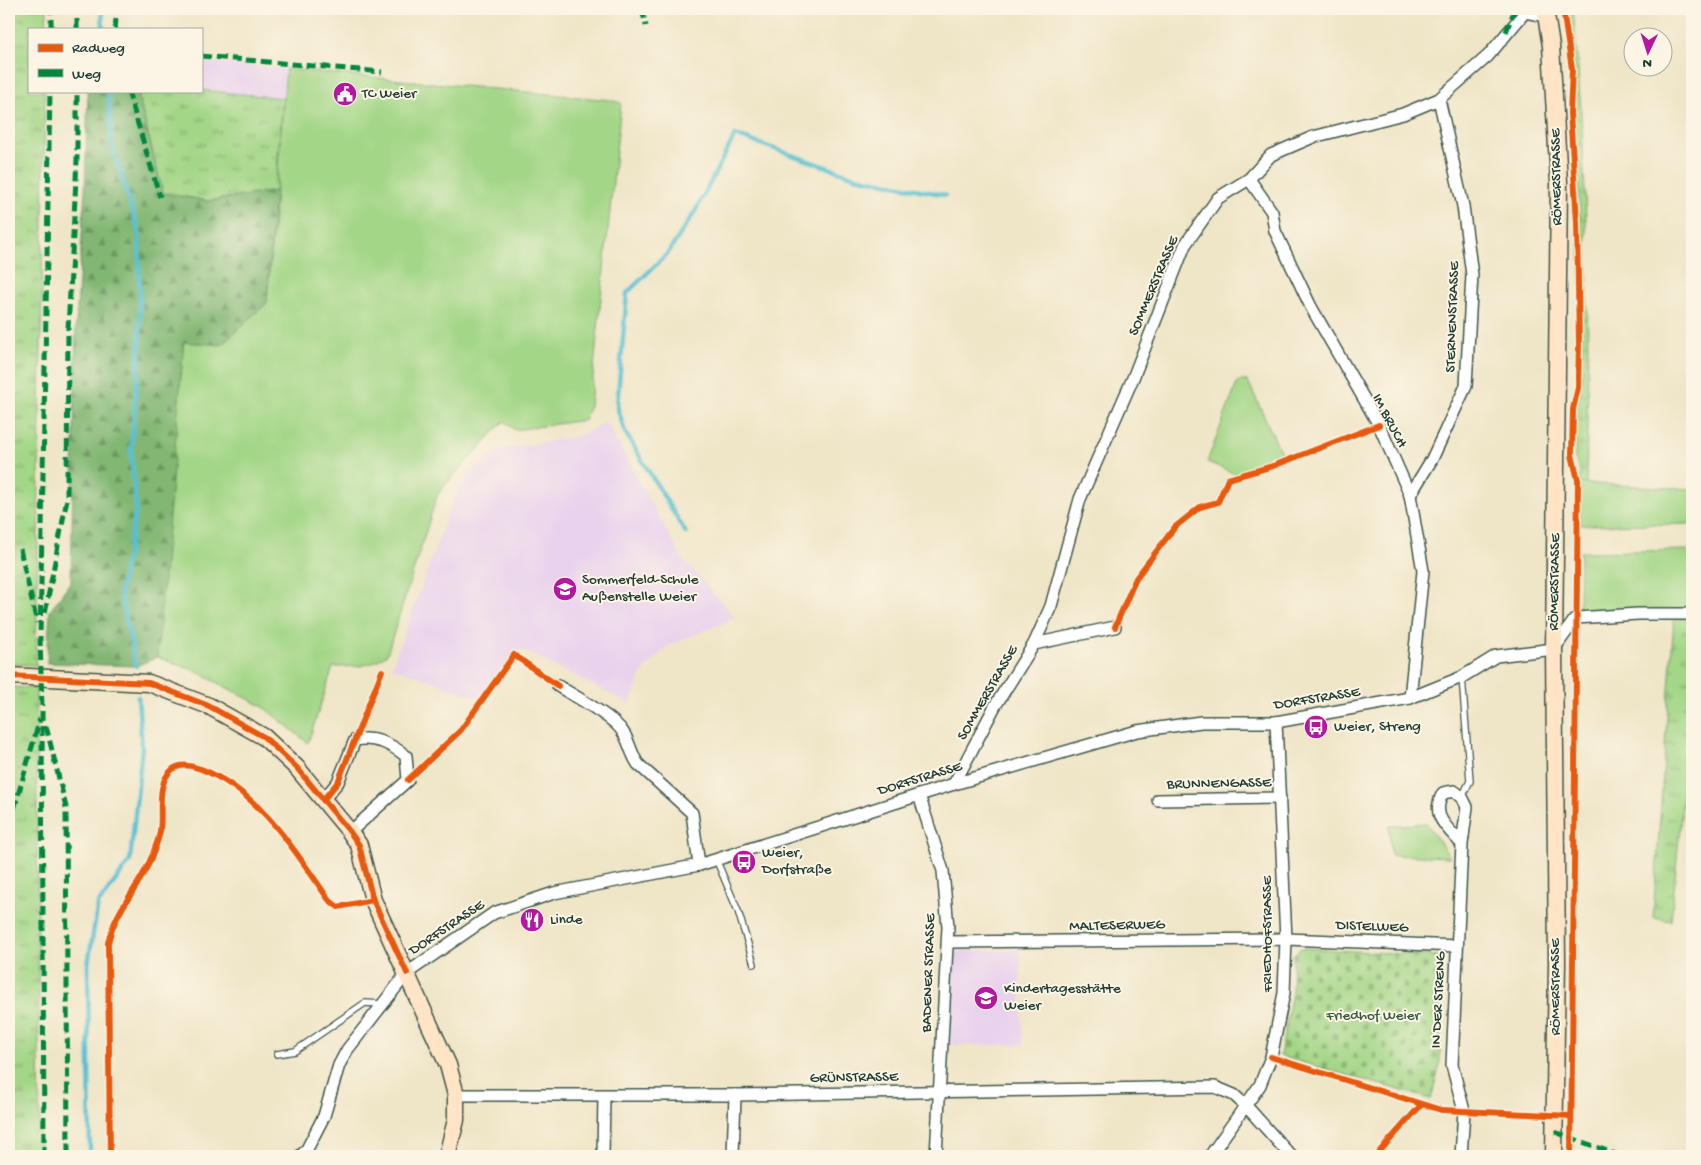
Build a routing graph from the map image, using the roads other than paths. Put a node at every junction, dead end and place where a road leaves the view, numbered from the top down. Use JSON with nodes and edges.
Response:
{"nodes":[{"id":1,"x":1546,"y":13,"type":"edge"},
{"id":2,"x":1439,"y":99,"type":"junction"},
{"id":3,"x":1249,"y":179,"type":"junction"},
{"id":4,"x":1410,"y":495,"type":"junction"},
{"id":5,"x":1692,"y":614,"type":"edge"},
{"id":6,"x":1116,"y":627,"type":"dead end"},
{"id":7,"x":1034,"y":644,"type":"junction"},
{"id":8,"x":1554,"y":649,"type":"junction"},
{"id":9,"x":382,"y":671,"type":"dead end"},
{"id":10,"x":9,"y":676,"type":"edge"},
{"id":11,"x":1462,"y":678,"type":"junction"},
{"id":12,"x":558,"y":686,"type":"dead end"},
{"id":13,"x":1410,"y":698,"type":"junction"},
{"id":14,"x":1276,"y":722,"type":"junction"},
{"id":15,"x":355,"y":740,"type":"junction"},
{"id":16,"x":954,"y":784,"type":"junction"},
{"id":17,"x":919,"y":794,"type":"junction"},
{"id":18,"x":1462,"y":797,"type":"junction"},
{"id":19,"x":1280,"y":798,"type":"junction"},
{"id":20,"x":323,"y":800,"type":"junction"},
{"id":21,"x":1158,"y":800,"type":"dead end"},
{"id":22,"x":350,"y":832,"type":"junction"},
{"id":23,"x":1462,"y":844,"type":"junction"},
{"id":24,"x":716,"y":859,"type":"junction"},
{"id":25,"x":699,"y":865,"type":"junction"},
{"id":26,"x":1286,"y":938,"type":"junction"},
{"id":27,"x":948,"y":942,"type":"junction"},
{"id":28,"x":1457,"y":946,"type":"junction"},
{"id":29,"x":754,"y":964,"type":"dead end"},
{"id":30,"x":407,"y":973,"type":"junction"},
{"id":31,"x":382,"y":1004,"type":"junction"},
{"id":32,"x":277,"y":1054,"type":"dead end"},
{"id":33,"x":939,"y":1092,"type":"junction"},
{"id":34,"x":456,"y":1095,"type":"junction"},
{"id":35,"x":735,"y":1095,"type":"junction"},
{"id":36,"x":604,"y":1096,"type":"junction"},
{"id":37,"x":1247,"y":1107,"type":"junction"},
{"id":38,"x":300,"y":1156,"type":"edge"},
{"id":39,"x":447,"y":1156,"type":"edge"},
{"id":40,"x":603,"y":1156,"type":"edge"},
{"id":41,"x":733,"y":1156,"type":"edge"},
{"id":42,"x":936,"y":1156,"type":"edge"},
{"id":43,"x":1210,"y":1156,"type":"edge"},
{"id":44,"x":1291,"y":1156,"type":"edge"},
{"id":45,"x":1461,"y":1156,"type":"edge"},
{"id":46,"x":1554,"y":1156,"type":"edge"}],
"edges":[{"from":1,"to":2,"type":"street","name":"SOMMERSTRASSE"},
{"from":1,"to":8,"type":"street","name":"RÖMERSTRASSE"},
{"from":2,"to":3,"type":"street","name":"SOMMERSTRASSE"},
{"from":2,"to":4,"type":"street","name":"STERNENSTRASSE"},
{"from":3,"to":4,"type":"street","name":"IM BRUCH"},
{"from":3,"to":7,"type":"street","name":"SOMMERSTRASSE"},
{"from":4,"to":13,"type":"street","name":"IM BRUCH"},
{"from":5,"to":8,"type":"street"},
{"from":6,"to":7,"type":"street","name":"SOMMERSTRASSE"},
{"from":7,"to":16,"type":"street","name":"SOMMERSTRASSE"},
{"from":8,"to":11,"type":"street","name":"DORFSTRASSE"},
{"from":8,"to":46,"type":"street","name":"RÖMERSTRASSE"},
{"from":9,"to":15,"type":"lane"},
{"from":10,"to":20,"type":"street"},
{"from":11,"to":13,"type":"street","name":"DORFSTRASSE"},
{"from":11,"to":18,"type":"lane"},
{"from":12,"to":25,"type":"street"},
{"from":13,"to":14,"type":"street","name":"DORFSTRASSE"},
{"from":14,"to":16,"type":"street","name":"DORFSTRASSE"},
{"from":14,"to":19,"type":"street","name":"FRIEDHOFSTRASSE"},
{"from":15,"to":20,"type":"street"},
{"from":15,"to":22,"type":"street"},
{"from":16,"to":17,"type":"street","name":"DORFSTRASSE"},
{"from":17,"to":24,"type":"street","name":"DORFSTRASSE"},
{"from":17,"to":27,"type":"street","name":"BADENER STRASSE"},
{"from":18,"to":23,"type":"street","name":"IN DER STRENG"},
{"from":18,"to":23,"type":"street"},
{"from":19,"to":21,"type":"street","name":"BRUNNENGASSE"},
{"from":19,"to":26,"type":"street","name":"FRIEDHOFSTRASSE"},
{"from":20,"to":22,"type":"street"},
{"from":22,"to":30,"type":"street"},
{"from":23,"to":28,"type":"street","name":"IN DER STRENG"},
{"from":24,"to":25,"type":"street","name":"DORFSTRASSE"},
{"from":24,"to":29,"type":"lane"},
{"from":25,"to":30,"type":"street","name":"DORFSTRASSE"},
{"from":26,"to":27,"type":"street","name":"MALTESERWEG"},
{"from":26,"to":28,"type":"street","name":"DISTELWEG"},
{"from":26,"to":37,"type":"street","name":"FRIEDHOFSTRASSE"},
{"from":27,"to":33,"type":"street","name":"BADENER STRASSE"},
{"from":28,"to":45,"type":"street","name":"IN DER STRENG"},
{"from":30,"to":31,"type":"street","name":"DORFSTRASSE"},
{"from":30,"to":34,"type":"street"},
{"from":31,"to":32,"type":"lane"},
{"from":31,"to":38,"type":"street","name":"DORFSTRASSE"},
{"from":33,"to":35,"type":"street","name":"GRÜNSTRASSE"},
{"from":33,"to":37,"type":"street","name":"GRÜNSTRASSE"},
{"from":33,"to":42,"type":"street","name":"BADENER STRASSE"},
{"from":34,"to":36,"type":"street","name":"GRÜNSTRASSE"},
{"from":34,"to":39,"type":"street"},
{"from":35,"to":36,"type":"street","name":"GRÜNSTRASSE"},
{"from":35,"to":41,"type":"street"},
{"from":36,"to":40,"type":"street"},
{"from":37,"to":43,"type":"street","name":"FRIEDHOFSTRASSE"},
{"from":37,"to":44,"type":"street","name":"GRÜNSTRASSE"}]}
